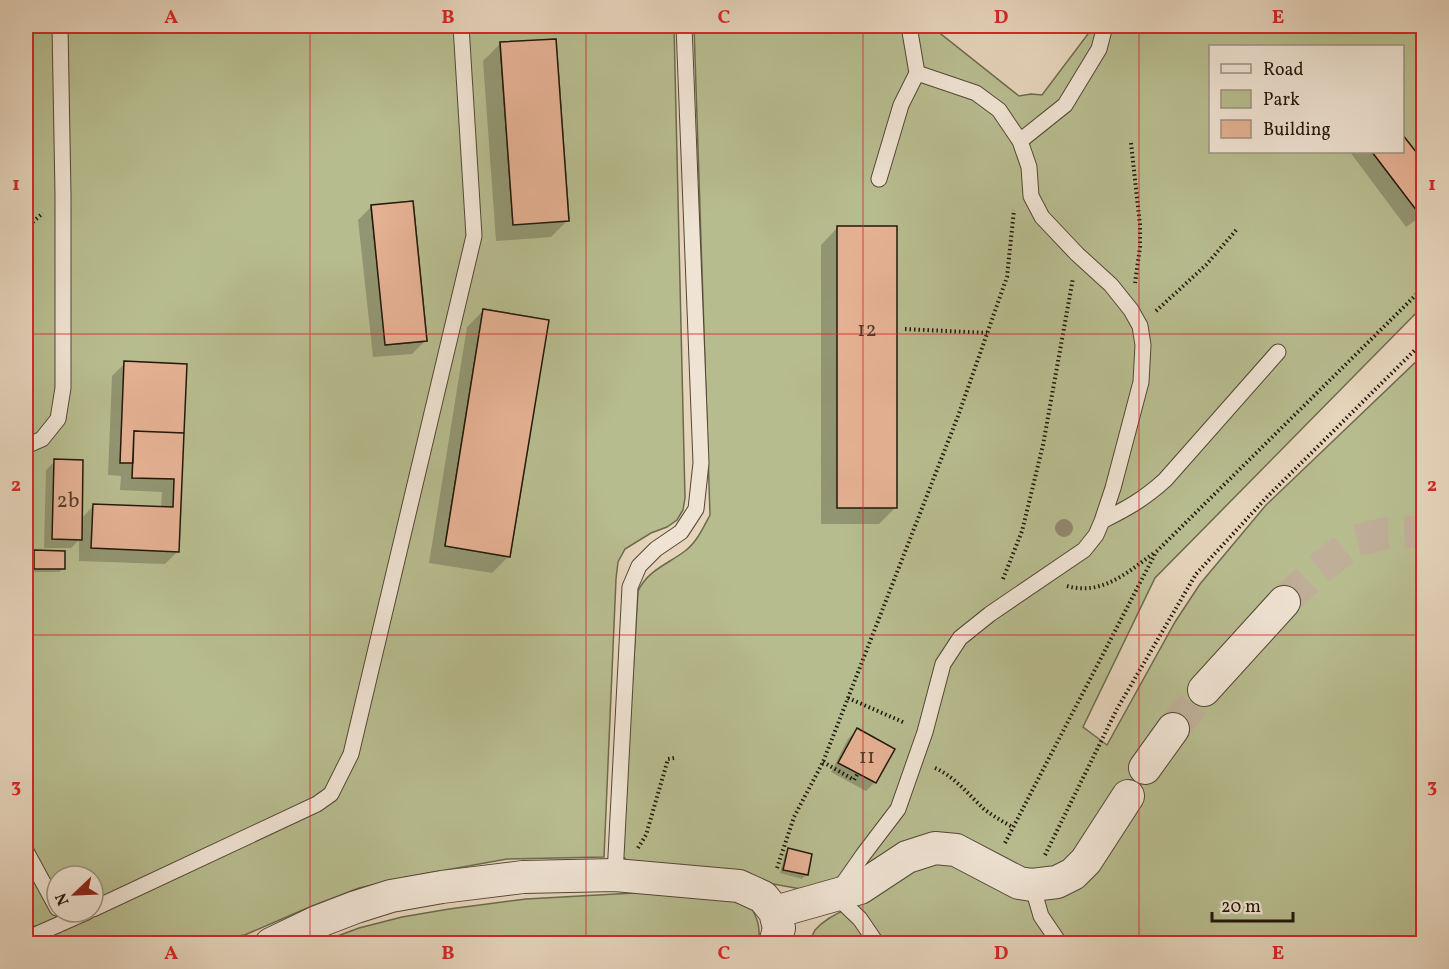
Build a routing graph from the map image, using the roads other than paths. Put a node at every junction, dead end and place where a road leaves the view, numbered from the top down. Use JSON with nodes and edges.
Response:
{"nodes":[{"id":1,"x":60,"y":26,"type":"edge"},
{"id":2,"x":461,"y":26,"type":"edge"},
{"id":3,"x":684,"y":26,"type":"edge"},
{"id":4,"x":909,"y":26,"type":"edge"},
{"id":5,"x":1105,"y":26,"type":"edge"},
{"id":6,"x":917,"y":73,"type":"junction"},
{"id":7,"x":1020,"y":141,"type":"junction"},
{"id":8,"x":879,"y":178,"type":"dead end"},
{"id":9,"x":1278,"y":352,"type":"dead end"},
{"id":10,"x":26,"y":446,"type":"edge"},
{"id":11,"x":1102,"y":520,"type":"junction"},
{"id":12,"x":1284,"y":602,"type":"tunnel mouth"},
{"id":13,"x":1204,"y":690,"type":"tunnel mouth"},
{"id":14,"x":1173,"y":729,"type":"tunnel mouth"},
{"id":15,"x":1145,"y":768,"type":"dead end"},
{"id":16,"x":1128,"y":796,"type":"dead end"},
{"id":17,"x":26,"y":851,"type":"edge"},
{"id":18,"x":615,"y":875,"type":"junction"},
{"id":19,"x":1032,"y":885,"type":"junction"},
{"id":20,"x":45,"y":886,"type":"edge"},
{"id":21,"x":835,"y":896,"type":"junction"},
{"id":22,"x":105,"y":903,"type":"edge"},
{"id":23,"x":775,"y":912,"type":"junction"},
{"id":24,"x":46,"y":924,"type":"edge"},
{"id":25,"x":26,"y":939,"type":"edge"},
{"id":26,"x":272,"y":944,"type":"edge"},
{"id":27,"x":775,"y":944,"type":"edge"},
{"id":28,"x":877,"y":944,"type":"edge"},
{"id":29,"x":1060,"y":944,"type":"edge"}],
"edges":[{"from":1,"to":10,"type":"lane"},
{"from":2,"to":22,"type":"lane"},
{"from":3,"to":18,"type":"lane"},
{"from":4,"to":6,"type":"lane"},
{"from":5,"to":7,"type":"lane"},
{"from":6,"to":7,"type":"lane"},
{"from":6,"to":8,"type":"lane"},
{"from":7,"to":11,"type":"lane"},
{"from":9,"to":11,"type":"lane"},
{"from":11,"to":21,"type":"lane"},
{"from":12,"to":13,"type":"street"},
{"from":14,"to":15,"type":"street"},
{"from":16,"to":19,"type":"street"},
{"from":17,"to":20,"type":"lane"},
{"from":18,"to":23,"type":"street"},
{"from":18,"to":26,"type":"street"},
{"from":19,"to":21,"type":"street"},
{"from":19,"to":29,"type":"lane"},
{"from":21,"to":23,"type":"street"},
{"from":21,"to":28,"type":"lane"},
{"from":23,"to":27,"type":"street"},
{"from":24,"to":25,"type":"lane"}]}
